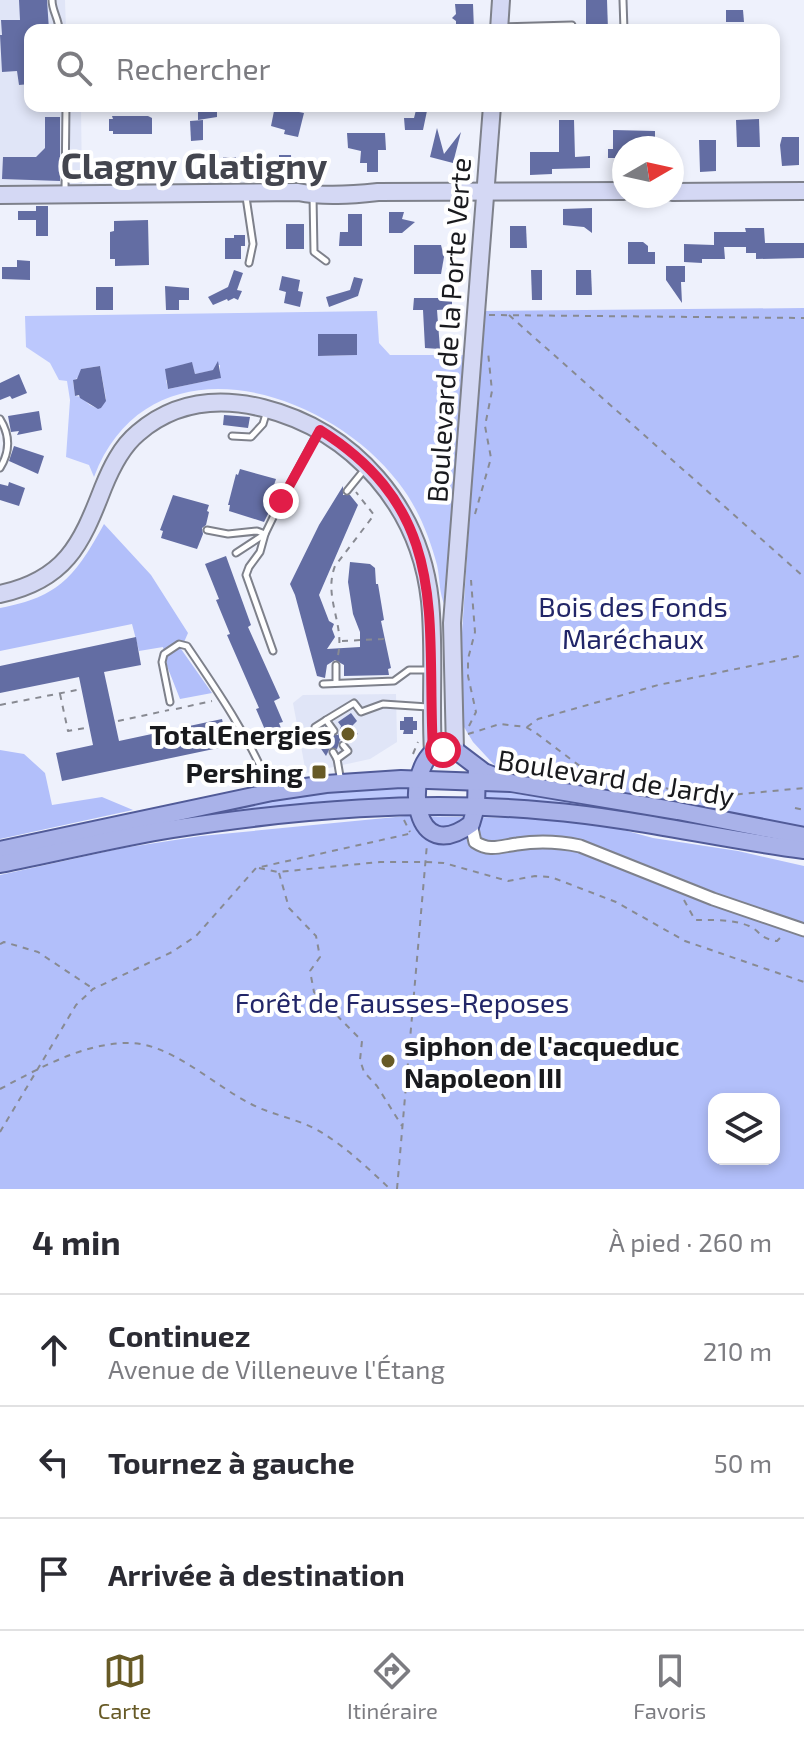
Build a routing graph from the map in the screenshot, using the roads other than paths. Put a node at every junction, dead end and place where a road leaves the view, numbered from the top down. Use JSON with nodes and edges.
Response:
{"nodes":[{"id":1,"x":52,"y":0,"type":"edge"},
{"id":2,"x":501,"y":0,"type":"edge"},
{"id":3,"x":623,"y":0,"type":"edge"},
{"id":4,"x":59,"y":24,"type":"edge"},
{"id":5,"x":499,"y":24,"type":"edge"},
{"id":6,"x":624,"y":24,"type":"edge"},
{"id":7,"x":66,"y":112,"type":"edge"},
{"id":8,"x":491,"y":112,"type":"edge"},
{"id":9,"x":612,"y":191,"type":"edge"},
{"id":10,"x":804,"y":191,"type":"edge"},
{"id":11,"x":246,"y":192,"type":"junction"},
{"id":12,"x":684,"y":192,"type":"edge"},
{"id":13,"x":484,"y":193,"type":"junction"},
{"id":14,"x":0,"y":195,"type":"edge"},
{"id":15,"x":66,"y":195,"type":"junction"},
{"id":16,"x":312,"y":195,"type":"junction"},
{"id":17,"x":326,"y":261,"type":"dead end"},
{"id":18,"x":249,"y":263,"type":"dead end"},
{"id":19,"x":268,"y":409,"type":"junction"},
{"id":20,"x":0,"y":419,"type":"edge"},
{"id":21,"x":320,"y":430,"type":"junction"},
{"id":22,"x":232,"y":436,"type":"dead end"},
{"id":23,"x":367,"y":466,"type":"junction"},
{"id":24,"x":0,"y":468,"type":"edge"},
{"id":25,"x":347,"y":491,"type":"dead end"},
{"id":26,"x":207,"y":530,"type":"dead end"},
{"id":27,"x":265,"y":534,"type":"junction"},
{"id":28,"x":236,"y":553,"type":"dead end"},
{"id":29,"x":0,"y":594,"type":"edge"},
{"id":30,"x":273,"y":651,"type":"dead end"},
{"id":31,"x":336,"y":665,"type":"road end"},
{"id":32,"x":431,"y":670,"type":"junction"},
{"id":33,"x":336,"y":682,"type":"junction"},
{"id":34,"x":323,"y":684,"type":"dead end"},
{"id":35,"x":170,"y":702,"type":"dead end"},
{"id":36,"x":431,"y":707,"type":"junction"},
{"id":37,"x":326,"y":720,"type":"junction"},
{"id":38,"x":334,"y":731,"type":"dead end"},
{"id":39,"x":323,"y":739,"type":"dead end"},
{"id":40,"x":343,"y":745,"type":"dead end"},
{"id":41,"x":455,"y":750,"type":"junction"},
{"id":42,"x":333,"y":752,"type":"dead end"},
{"id":43,"x":433,"y":752,"type":"junction"},
{"id":44,"x":337,"y":759,"type":"junction"},
{"id":45,"x":477,"y":774,"type":"junction"},
{"id":46,"x":419,"y":780,"type":"junction"},
{"id":47,"x":341,"y":783,"type":"junction"},
{"id":48,"x":272,"y":792,"type":"junction"},
{"id":49,"x":418,"y":807,"type":"junction"},
{"id":50,"x":476,"y":807,"type":"junction"},
{"id":51,"x":471,"y":824,"type":"junction"},
{"id":52,"x":804,"y":836,"type":"edge"},
{"id":53,"x":0,"y":850,"type":"edge"},
{"id":54,"x":804,"y":850,"type":"edge"},
{"id":55,"x":0,"y":864,"type":"edge"},
{"id":56,"x":804,"y":930,"type":"edge"}],
"edges":[{"from":1,"to":4,"type":"lane"},
{"from":2,"to":5,"type":"street"},
{"from":3,"to":6,"type":"lane"},
{"from":7,"to":15,"type":"lane"},
{"from":8,"to":13,"type":"street","name":"Boulevard de la Porte Verte"},
{"from":9,"to":13,"type":"street"},
{"from":10,"to":12,"type":"street"},
{"from":11,"to":15,"type":"street"},
{"from":11,"to":16,"type":"street"},
{"from":11,"to":18,"type":"lane"},
{"from":13,"to":16,"type":"street"},
{"from":13,"to":41,"type":"street","name":"Boulevard de la Porte Verte"},
{"from":14,"to":15,"type":"street"},
{"from":16,"to":17,"type":"lane"},
{"from":19,"to":21,"type":"street"},
{"from":19,"to":22,"type":"lane"},
{"from":19,"to":29,"type":"street"},
{"from":20,"to":24,"type":"lane"},
{"from":21,"to":23,"type":"street"},
{"from":21,"to":27,"type":"lane"},
{"from":23,"to":25,"type":"lane"},
{"from":23,"to":32,"type":"street"},
{"from":26,"to":27,"type":"lane"},
{"from":27,"to":28,"type":"lane"},
{"from":27,"to":30,"type":"lane"},
{"from":31,"to":33,"type":"lane"},
{"from":32,"to":33,"type":"lane"},
{"from":32,"to":36,"type":"street"},
{"from":33,"to":34,"type":"lane"},
{"from":35,"to":48,"type":"lane"},
{"from":36,"to":37,"type":"lane"},
{"from":36,"to":43,"type":"street"},
{"from":37,"to":38,"type":"lane"},
{"from":37,"to":39,"type":"lane"},
{"from":40,"to":44,"type":"lane"},
{"from":41,"to":43,"type":"main road"},
{"from":41,"to":45,"type":"main road"},
{"from":42,"to":44,"type":"lane"},
{"from":43,"to":46,"type":"main road"},
{"from":44,"to":47,"type":"lane"},
{"from":45,"to":46,"type":"main road","name":"Boulevard de Jardy"},
{"from":45,"to":50,"type":"main road"},
{"from":45,"to":52,"type":"main road","name":"Boulevard de Jardy"},
{"from":46,"to":47,"type":"main road","name":"Boulevard de Jardy"},
{"from":46,"to":49,"type":"main road"},
{"from":47,"to":48,"type":"main road","name":"Boulevard de Jardy"},
{"from":48,"to":53,"type":"main road","name":"Boulevard de Jardy"},
{"from":49,"to":50,"type":"main road","name":"Boulevard de Jardy"},
{"from":49,"to":51,"type":"main road"},
{"from":49,"to":55,"type":"main road","name":"Boulevard de Jardy"},
{"from":50,"to":51,"type":"main road"},
{"from":50,"to":54,"type":"main road","name":"Boulevard de Jardy"},
{"from":51,"to":56,"type":"street"}]}
